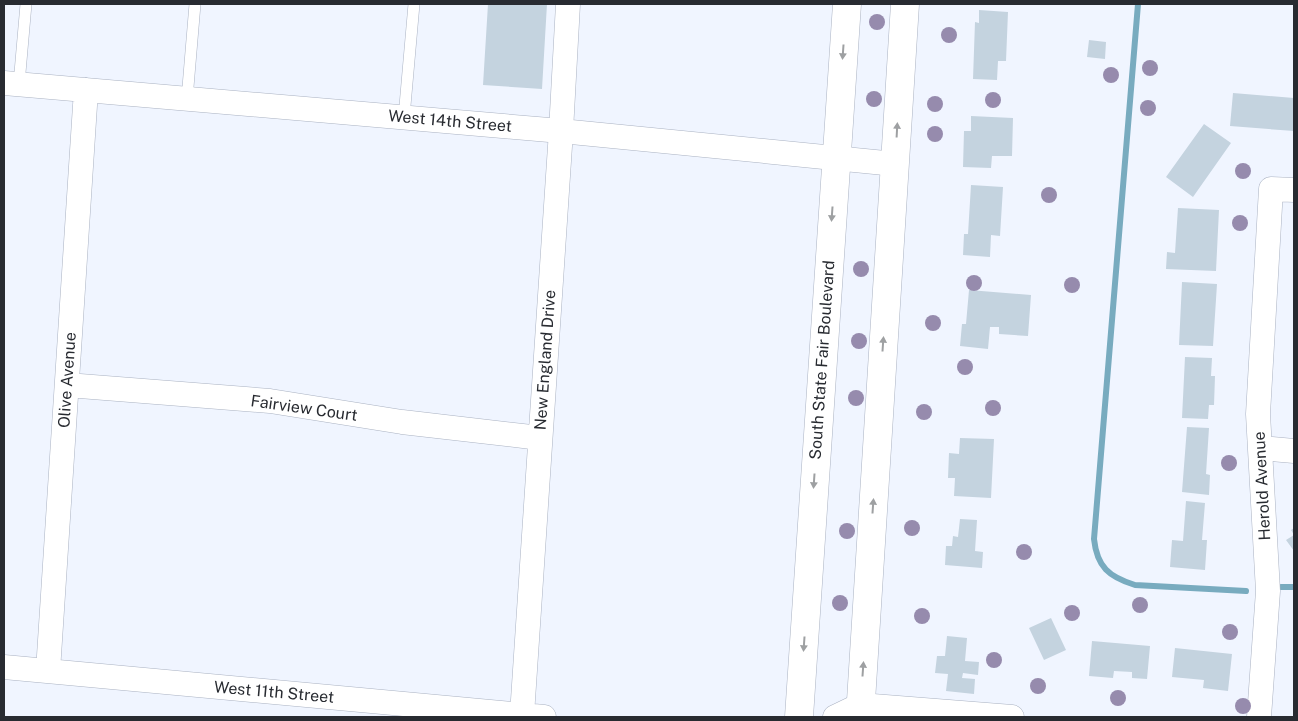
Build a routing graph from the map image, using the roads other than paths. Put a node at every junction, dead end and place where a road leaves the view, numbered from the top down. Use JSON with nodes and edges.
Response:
{"nodes":[{"id":1,"x":26,"y":4,"type":"edge"},
{"id":2,"x":195,"y":4,"type":"edge"},
{"id":3,"x":414,"y":4,"type":"edge"},
{"id":4,"x":568,"y":4,"type":"edge"},
{"id":5,"x":846,"y":4,"type":"edge"},
{"id":6,"x":905,"y":4,"type":"edge"},
{"id":7,"x":11,"y":83,"type":"edge"},
{"id":8,"x":86,"y":90,"type":"junction"},
{"id":9,"x":187,"y":99,"type":"junction"},
{"id":10,"x":404,"y":117,"type":"junction"},
{"id":11,"x":561,"y":131,"type":"junction"},
{"id":12,"x":836,"y":159,"type":"junction"},
{"id":13,"x":895,"y":164,"type":"junction"},
{"id":14,"x":1294,"y":190,"type":"edge"},
{"id":15,"x":67,"y":384,"type":"junction"},
{"id":16,"x":540,"y":438,"type":"junction"},
{"id":17,"x":1260,"y":448,"type":"junction"},
{"id":18,"x":1294,"y":451,"type":"edge"},
{"id":19,"x":4,"y":667,"type":"edge"},
{"id":20,"x":48,"y":671,"type":"junction"},
{"id":21,"x":860,"y":711,"type":"edge"},
{"id":22,"x":533,"y":716,"type":"edge"},
{"id":23,"x":799,"y":717,"type":"edge"},
{"id":24,"x":835,"y":717,"type":"edge"},
{"id":25,"x":1012,"y":717,"type":"edge"},
{"id":26,"x":1260,"y":717,"type":"edge"}],
"edges":[{"from":1,"to":7,"type":"lane"},
{"from":2,"to":9,"type":"lane"},
{"from":3,"to":10,"type":"lane"},
{"from":4,"to":11,"type":"street","name":"New England Drive"},
{"from":5,"to":12,"type":"street","name":"South State Fair Boulevard","one_way":true},
{"from":13,"to":6,"type":"street","one_way":true},
{"from":7,"to":8,"type":"street","name":"West 14th Street"},
{"from":8,"to":9,"type":"street","name":"West 14th Street"},
{"from":8,"to":15,"type":"street","name":"Olive Avenue"},
{"from":9,"to":10,"type":"street","name":"West 14th Street"},
{"from":10,"to":11,"type":"street","name":"West 14th Street"},
{"from":11,"to":12,"type":"street","name":"West 14th Street"},
{"from":11,"to":16,"type":"street","name":"New England Drive"},
{"from":12,"to":13,"type":"street","name":"West 14th Street"},
{"from":12,"to":23,"type":"street","name":"South State Fair Boulevard","one_way":true},
{"from":21,"to":13,"type":"street","one_way":true},
{"from":14,"to":17,"type":"street","name":"Herold Avenue"},
{"from":15,"to":16,"type":"street","name":"Fairview Court"},
{"from":15,"to":20,"type":"street","name":"Olive Avenue"},
{"from":16,"to":22,"type":"street","name":"New England Drive"},
{"from":17,"to":18,"type":"street"},
{"from":17,"to":26,"type":"street","name":"Herold Avenue"},
{"from":19,"to":20,"type":"street","name":"West 11th Street"},
{"from":20,"to":22,"type":"street","name":"West 11th Street"},
{"from":21,"to":24,"type":"street"},
{"from":21,"to":25,"type":"street"}]}
